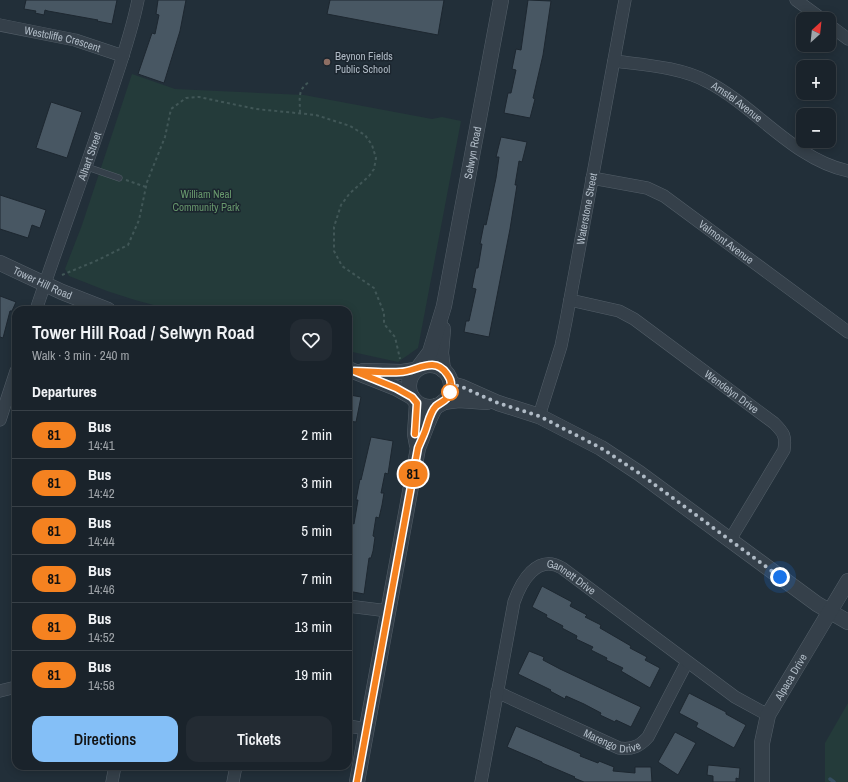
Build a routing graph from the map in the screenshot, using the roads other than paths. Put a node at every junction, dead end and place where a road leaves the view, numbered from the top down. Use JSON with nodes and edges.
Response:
{"nodes":[{"id":1,"x":138,"y":0,"type":"edge"},
{"id":2,"x":501,"y":0,"type":"edge"},
{"id":3,"x":625,"y":0,"type":"edge"},
{"id":4,"x":798,"y":0,"type":"edge"},
{"id":5,"x":813,"y":12,"type":"edge"},
{"id":6,"x":0,"y":25,"type":"edge"},
{"id":7,"x":836,"y":30,"type":"edge"},
{"id":8,"x":848,"y":39,"type":"edge"},
{"id":9,"x":123,"y":56,"type":"junction"},
{"id":10,"x":614,"y":61,"type":"junction"},
{"id":11,"x":87,"y":166,"type":"junction"},
{"id":12,"x":848,"y":171,"type":"edge"},
{"id":13,"x":119,"y":178,"type":"road end"},
{"id":14,"x":592,"y":178,"type":"junction"},
{"id":15,"x":0,"y":263,"type":"edge"},
{"id":16,"x":45,"y":283,"type":"junction"},
{"id":17,"x":570,"y":300,"type":"junction"},
{"id":18,"x":37,"y":306,"type":"edge"},
{"id":19,"x":98,"y":306,"type":"edge"},
{"id":20,"x":444,"y":306,"type":"junction"},
{"id":21,"x":848,"y":332,"type":"edge"},
{"id":22,"x":417,"y":369,"type":"junction"},
{"id":23,"x":352,"y":370,"type":"edge"},
{"id":24,"x":352,"y":370,"type":"edge"},
{"id":25,"x":443,"y":370,"type":"junction"},
{"id":26,"x":12,"y":379,"type":"edge"},
{"id":27,"x":451,"y":384,"type":"junction"},
{"id":28,"x":4,"y":394,"type":"edge"},
{"id":29,"x":414,"y":400,"type":"junction"},
{"id":30,"x":498,"y":403,"type":"junction"},
{"id":31,"x":440,"y":404,"type":"junction"},
{"id":32,"x":539,"y":416,"type":"junction"},
{"id":33,"x":0,"y":420,"type":"edge"},
{"id":34,"x":418,"y":448,"type":"junction"},
{"id":35,"x":730,"y":540,"type":"junction"},
{"id":36,"x":848,"y":582,"type":"edge"},
{"id":37,"x":352,"y":606,"type":"edge"},
{"id":38,"x":388,"y":611,"type":"junction"},
{"id":39,"x":830,"y":612,"type":"junction"},
{"id":40,"x":848,"y":622,"type":"edge"},
{"id":41,"x":687,"y":662,"type":"junction"},
{"id":42,"x":12,"y":688,"type":"edge"},
{"id":43,"x":0,"y":691,"type":"edge"},
{"id":44,"x":497,"y":692,"type":"junction"},
{"id":45,"x":768,"y":715,"type":"junction"},
{"id":46,"x":352,"y":727,"type":"edge"},
{"id":47,"x":367,"y":729,"type":"junction"},
{"id":48,"x":115,"y":770,"type":"edge"},
{"id":49,"x":235,"y":770,"type":"edge"},
{"id":50,"x":112,"y":782,"type":"edge"},
{"id":51,"x":233,"y":782,"type":"edge"},
{"id":52,"x":357,"y":782,"type":"edge"},
{"id":53,"x":481,"y":782,"type":"edge"},
{"id":54,"x":762,"y":782,"type":"edge"}],
"edges":[{"from":1,"to":9,"type":"street","name":"Alhart Street"},
{"from":2,"to":20,"type":"street","name":"Selwyn Road"},
{"from":3,"to":10,"type":"street","name":"Waterstone Street"},
{"from":4,"to":5,"type":"street"},
{"from":6,"to":9,"type":"street","name":"Westcliffe Crescent"},
{"from":7,"to":8,"type":"street"},
{"from":9,"to":11,"type":"street","name":"Alhart Street"},
{"from":10,"to":12,"type":"street","name":"Amstel Avenue"},
{"from":10,"to":14,"type":"street","name":"Waterstone Street"},
{"from":11,"to":13,"type":"lane"},
{"from":11,"to":16,"type":"street","name":"Alhart Street"},
{"from":14,"to":17,"type":"street","name":"Waterstone Street"},
{"from":14,"to":21,"type":"street","name":"Valmont Avenue"},
{"from":15,"to":16,"type":"street","name":"Tower Hill Road"},
{"from":16,"to":18,"type":"street","name":"Alhart Street"},
{"from":16,"to":19,"type":"street","name":"Tower Hill Road"},
{"from":17,"to":32,"type":"street","name":"Waterstone Street"},
{"from":17,"to":35,"type":"street","name":"Wendelyn Drive"},
{"from":20,"to":22,"type":"street","name":"Selwyn Road"},
{"from":20,"to":25,"type":"street","name":"Selwyn Road"},
{"from":22,"to":23,"type":"street"},
{"from":22,"to":25,"type":"street"},
{"from":22,"to":29,"type":"street"},
{"from":24,"to":29,"type":"street"},
{"from":25,"to":27,"type":"street"},
{"from":26,"to":28,"type":"street"},
{"from":27,"to":30,"type":"street"},
{"from":27,"to":31,"type":"street"},
{"from":28,"to":33,"type":"street"},
{"from":29,"to":31,"type":"street"},
{"from":29,"to":34,"type":"street"},
{"from":30,"to":31,"type":"street"},
{"from":30,"to":32,"type":"street"},
{"from":31,"to":34,"type":"street"},
{"from":32,"to":35,"type":"street"},
{"from":34,"to":38,"type":"street"},
{"from":35,"to":39,"type":"street"},
{"from":36,"to":39,"type":"street","name":"Alpaca Drive"},
{"from":37,"to":38,"type":"street"},
{"from":38,"to":47,"type":"street"},
{"from":39,"to":40,"type":"street"},
{"from":39,"to":45,"type":"street","name":"Alpaca Drive"},
{"from":41,"to":44,"type":"street","name":"Marengo Drive"},
{"from":41,"to":44,"type":"street","name":"Gannett Drive"},
{"from":41,"to":45,"type":"street","name":"Gannett Drive"},
{"from":42,"to":43,"type":"street"},
{"from":44,"to":53,"type":"street","name":"Gannett Drive"},
{"from":45,"to":54,"type":"street","name":"Alpaca Drive"},
{"from":46,"to":47,"type":"street"},
{"from":47,"to":52,"type":"street"},
{"from":48,"to":50,"type":"street"},
{"from":49,"to":51,"type":"street"}]}
